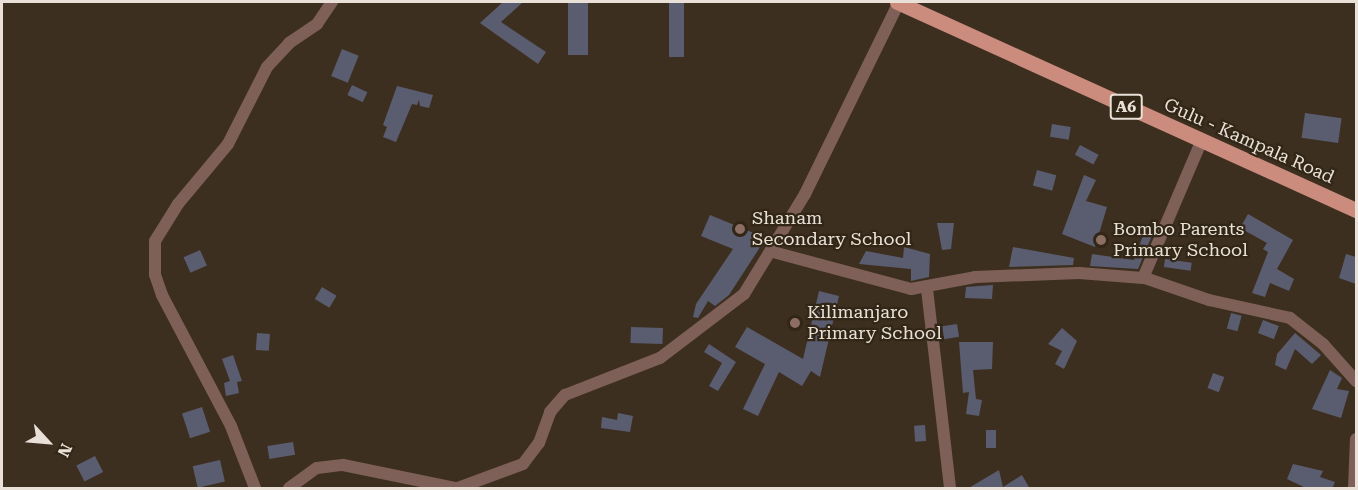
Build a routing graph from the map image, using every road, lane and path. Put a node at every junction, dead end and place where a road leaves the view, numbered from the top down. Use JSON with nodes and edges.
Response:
{"nodes":[{"id":1,"x":332,"y":2,"type":"edge"},
{"id":2,"x":898,"y":2,"type":"edge"},
{"id":3,"x":1202,"y":140,"type":"junction"},
{"id":4,"x":1356,"y":210,"type":"edge"},
{"id":5,"x":773,"y":252,"type":"junction"},
{"id":6,"x":1144,"y":278,"type":"junction"},
{"id":7,"x":927,"y":289,"type":"junction"},
{"id":8,"x":1356,"y":381,"type":"edge"},
{"id":9,"x":1356,"y":439,"type":"edge"},
{"id":10,"x":255,"y":489,"type":"edge"},
{"id":11,"x":289,"y":489,"type":"edge"},
{"id":12,"x":457,"y":489,"type":"edge"},
{"id":13,"x":950,"y":489,"type":"edge"},
{"id":14,"x":1354,"y":489,"type":"edge"}],
"edges":[{"from":1,"to":10,"type":"street"},
{"from":2,"to":3,"type":"main road","name":"Gulu - Kampala Road","number":"A6"},
{"from":2,"to":5,"type":"street"},
{"from":3,"to":4,"type":"main road","name":"Gulu - Kampala Road","number":"A6"},
{"from":3,"to":6,"type":"street"},
{"from":5,"to":7,"type":"street"},
{"from":5,"to":12,"type":"street"},
{"from":6,"to":7,"type":"street"},
{"from":6,"to":8,"type":"street"},
{"from":7,"to":13,"type":"street"},
{"from":9,"to":14,"type":"street"},
{"from":11,"to":12,"type":"street"}]}
